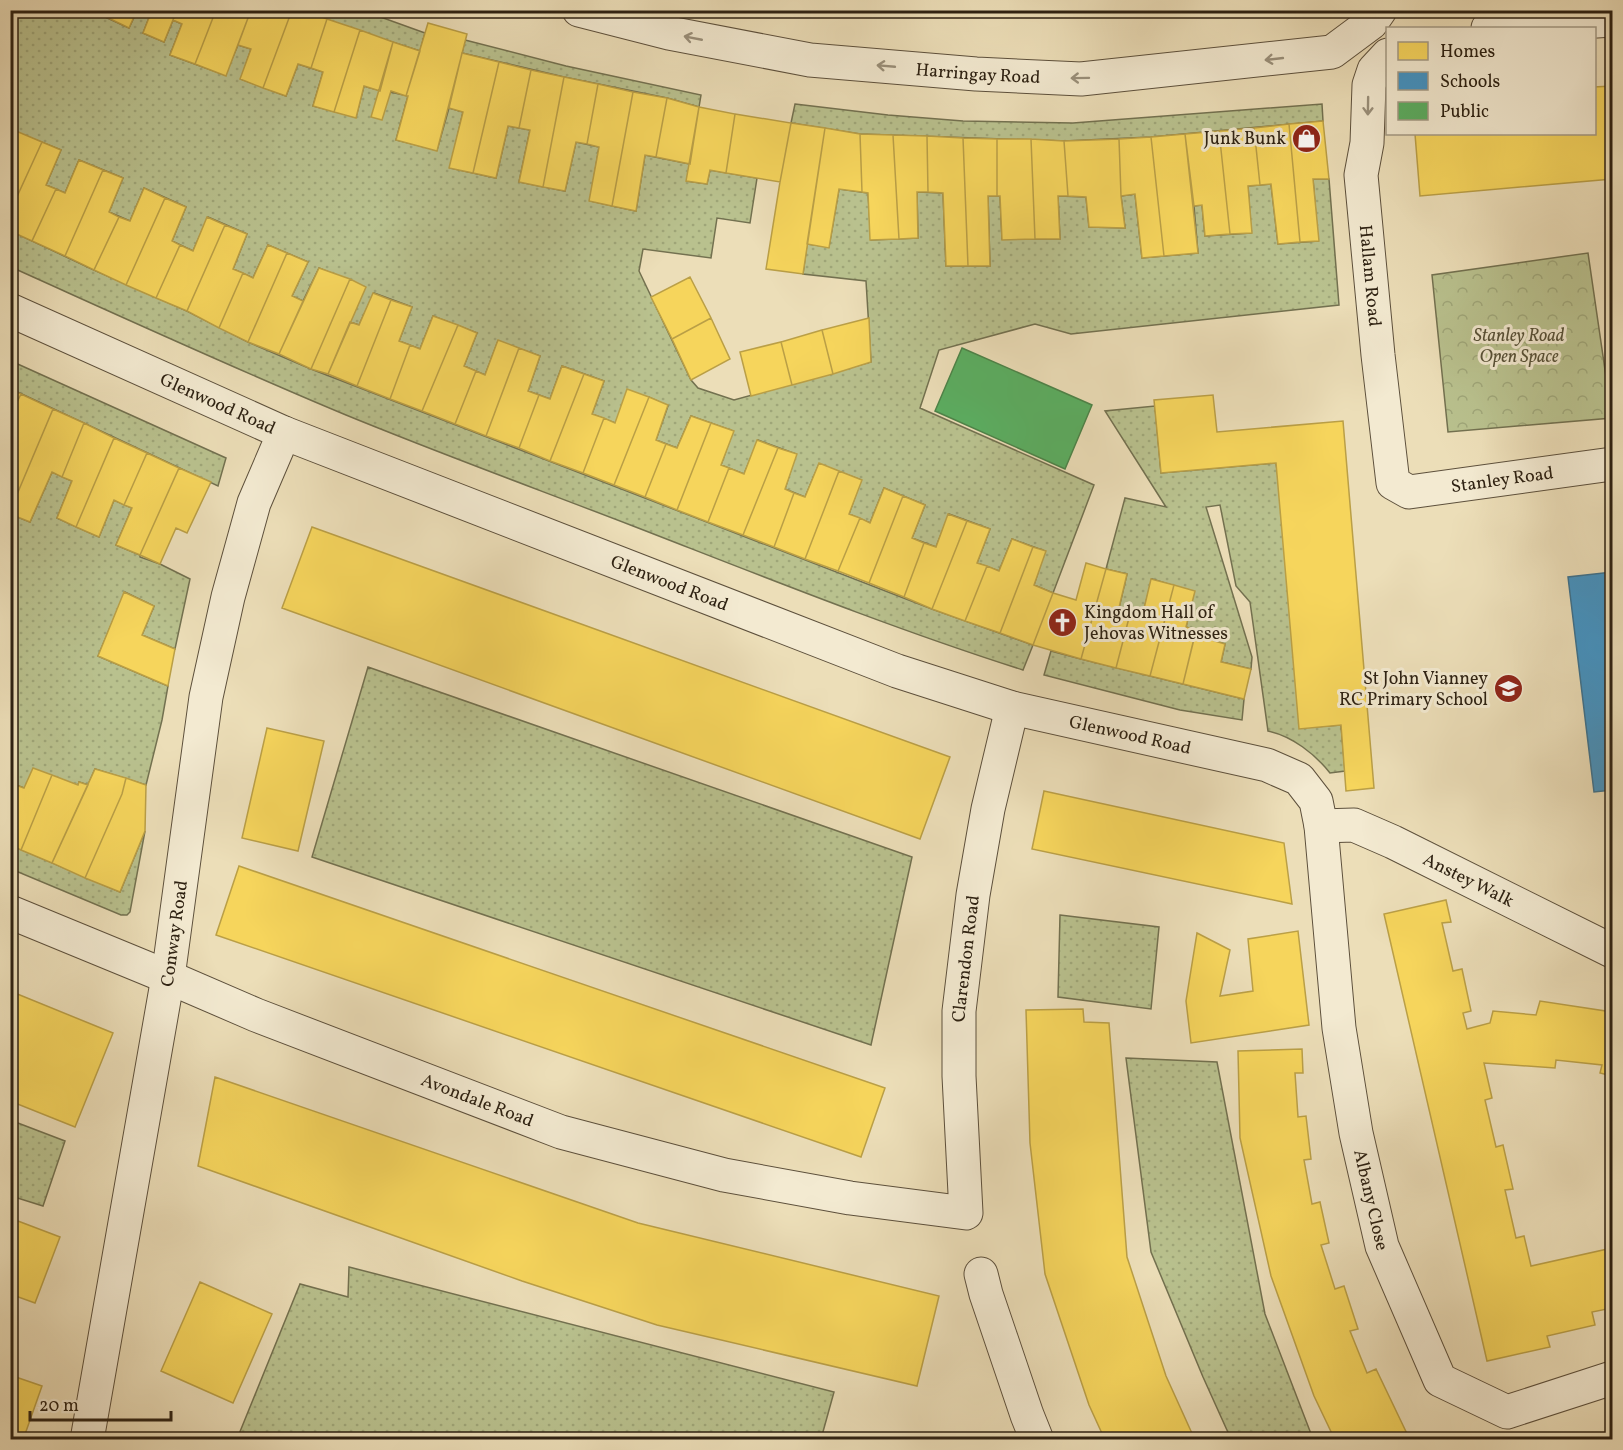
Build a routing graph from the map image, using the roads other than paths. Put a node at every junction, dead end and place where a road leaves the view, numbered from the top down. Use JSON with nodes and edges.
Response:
{"nodes":[{"id":1,"x":579,"y":10,"type":"edge"},
{"id":2,"x":1375,"y":16,"type":"edge"},
{"id":3,"x":1612,"y":20,"type":"edge"},
{"id":4,"x":1504,"y":27,"type":"edge"},
{"id":5,"x":1381,"y":62,"type":"edge"},
{"id":6,"x":10,"y":310,"type":"edge"},
{"id":7,"x":285,"y":433,"type":"junction"},
{"id":8,"x":1612,"y":464,"type":"edge"},
{"id":9,"x":1394,"y":483,"type":"joint"},
{"id":10,"x":1012,"y":708,"type":"junction"},
{"id":11,"x":1321,"y":826,"type":"junction"},
{"id":12,"x":10,"y":912,"type":"edge"},
{"id":13,"x":1612,"y":951,"type":"edge"},
{"id":14,"x":168,"y":976,"type":"junction"},
{"id":15,"x":966,"y":1213,"type":"joint"},
{"id":16,"x":981,"y":1274,"type":"dead end"},
{"id":17,"x":1612,"y":1378,"type":"edge"},
{"id":18,"x":87,"y":1440,"type":"edge"},
{"id":19,"x":1037,"y":1440,"type":"edge"}],
"edges":[{"from":2,"to":1,"type":"street","name":"Harringay Road","one_way":true},
{"from":3,"to":4,"type":"street"},
{"from":5,"to":9,"type":"street","name":"Hallam Road","one_way":true},
{"from":6,"to":7,"type":"street","name":"Glenwood Road"},
{"from":7,"to":10,"type":"street","name":"Glenwood Road"},
{"from":7,"to":14,"type":"street","name":"Conway Road"},
{"from":8,"to":9,"type":"street","name":"Stanley Road"},
{"from":10,"to":11,"type":"street","name":"Glenwood Road"},
{"from":10,"to":15,"type":"street","name":"Clarendon Road"},
{"from":11,"to":13,"type":"street","name":"Anstey Walk"},
{"from":11,"to":17,"type":"street","name":"Albany Close"},
{"from":12,"to":14,"type":"street","name":"Avondale Road"},
{"from":14,"to":15,"type":"street","name":"Avondale Road"},
{"from":14,"to":18,"type":"street","name":"Conway Road"},
{"from":16,"to":19,"type":"street"}]}
